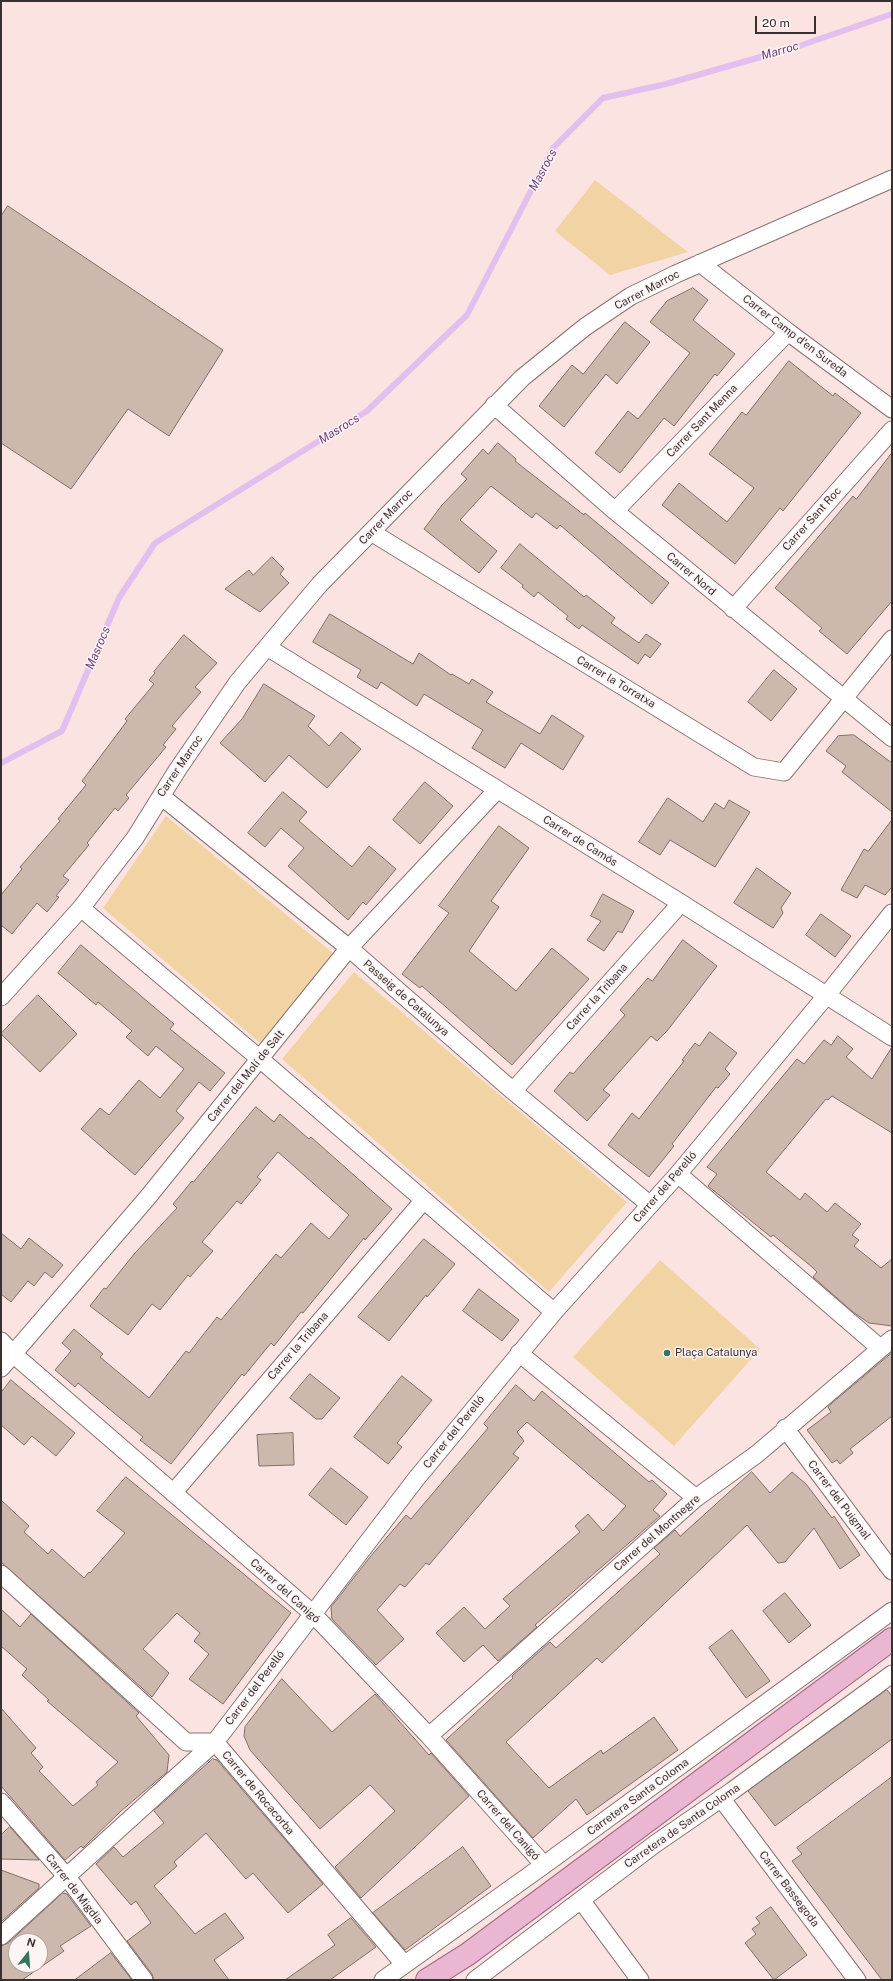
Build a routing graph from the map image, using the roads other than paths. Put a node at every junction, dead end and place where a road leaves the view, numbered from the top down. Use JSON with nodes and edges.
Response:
{"nodes":[{"id":1,"x":892,"y":179,"type":"edge"},
{"id":2,"x":700,"y":263,"type":"junction"},
{"id":3,"x":788,"y":332,"type":"junction"},
{"id":4,"x":494,"y":405,"type":"junction"},
{"id":5,"x":892,"y":409,"type":"edge"},
{"id":6,"x":892,"y":430,"type":"edge"},
{"id":7,"x":616,"y":511,"type":"junction"},
{"id":8,"x":371,"y":532,"type":"junction"},
{"id":9,"x":733,"y":609,"type":"junction"},
{"id":10,"x":892,"y":640,"type":"edge"},
{"id":11,"x":267,"y":646,"type":"junction"},
{"id":12,"x":844,"y":700,"type":"junction"},
{"id":13,"x":892,"y":738,"type":"edge"},
{"id":14,"x":497,"y":790,"type":"junction"},
{"id":15,"x":160,"y":796,"type":"junction"},
{"id":16,"x":681,"y":903,"type":"junction"},
{"id":17,"x":81,"y":908,"type":"junction"},
{"id":18,"x":892,"y":913,"type":"edge"},
{"id":19,"x":349,"y":948,"type":"junction"},
{"id":20,"x":826,"y":996,"type":"junction"},
{"id":21,"x":1,"y":997,"type":"edge"},
{"id":22,"x":892,"y":1038,"type":"edge"},
{"id":23,"x":260,"y":1059,"type":"junction"},
{"id":24,"x":513,"y":1091,"type":"junction"},
{"id":25,"x":678,"y":1174,"type":"junction"},
{"id":26,"x":424,"y":1200,"type":"junction"},
{"id":27,"x":649,"y":1204,"type":"junction"},
{"id":28,"x":554,"y":1312,"type":"junction"},
{"id":29,"x":886,"y":1343,"type":"edge"},
{"id":30,"x":6,"y":1347,"type":"edge"},
{"id":31,"x":519,"y":1353,"type":"junction"},
{"id":32,"x":1,"y":1368,"type":"edge"},
{"id":33,"x":785,"y":1428,"type":"junction"},
{"id":34,"x":173,"y":1493,"type":"junction"},
{"id":35,"x":696,"y":1498,"type":"junction"},
{"id":36,"x":892,"y":1571,"type":"edge"},
{"id":37,"x":1,"y":1574,"type":"edge"},
{"id":38,"x":892,"y":1611,"type":"edge"},
{"id":39,"x":312,"y":1613,"type":"junction"},
{"id":40,"x":892,"y":1639,"type":"edge"},
{"id":41,"x":892,"y":1674,"type":"edge"},
{"id":42,"x":429,"y":1736,"type":"junction"},
{"id":43,"x":215,"y":1742,"type":"junction"},
{"id":44,"x":722,"y":1798,"type":"junction"},
{"id":45,"x":1,"y":1802,"type":"edge"},
{"id":46,"x":544,"y":1865,"type":"junction"},
{"id":47,"x":67,"y":1877,"type":"junction"},
{"id":48,"x":581,"y":1900,"type":"junction"},
{"id":49,"x":1,"y":1936,"type":"edge"},
{"id":50,"x":404,"y":1964,"type":"junction"},
{"id":51,"x":144,"y":1980,"type":"edge"},
{"id":52,"x":383,"y":1980,"type":"edge"},
{"id":53,"x":427,"y":1980,"type":"edge"},
{"id":54,"x":475,"y":1980,"type":"edge"},
{"id":55,"x":640,"y":1980,"type":"edge"},
{"id":56,"x":857,"y":1980,"type":"edge"}],
"edges":[{"from":1,"to":2,"type":"street","name":"Carrer Marroc"},
{"from":2,"to":3,"type":"street","name":"Carrer Camp d'en Sureda"},
{"from":2,"to":4,"type":"street","name":"Carrer Marroc"},
{"from":3,"to":5,"type":"street","name":"Carrer Camp d'en Sureda"},
{"from":3,"to":7,"type":"street","name":"Carrer Sant Menna"},
{"from":4,"to":7,"type":"street","name":"Carrer Nord"},
{"from":4,"to":8,"type":"street","name":"Carrer Marroc"},
{"from":6,"to":9,"type":"street","name":"Carrer Sant Roc"},
{"from":7,"to":9,"type":"street","name":"Carrer Nord"},
{"from":8,"to":11,"type":"street","name":"Carrer Marroc"},
{"from":8,"to":12,"type":"street","name":"Carrer la Torratxa"},
{"from":9,"to":12,"type":"street","name":"Carrer Nord"},
{"from":10,"to":12,"type":"street"},
{"from":11,"to":14,"type":"street","name":"Carrer de Camós"},
{"from":11,"to":15,"type":"street","name":"Carrer Marroc"},
{"from":12,"to":13,"type":"street","name":"Carrer Nord"},
{"from":14,"to":16,"type":"street","name":"Carrer de Camós"},
{"from":14,"to":19,"type":"street","name":"Carrer del Molí de Salt"},
{"from":15,"to":17,"type":"street","name":"Carrer Marroc"},
{"from":15,"to":19,"type":"street","name":"Passeig de Catalunya"},
{"from":16,"to":20,"type":"street","name":"Carrer de Camós"},
{"from":16,"to":24,"type":"street","name":"Carrer la Tribana"},
{"from":17,"to":21,"type":"street","name":"Carrer Marroc"},
{"from":17,"to":23,"type":"street"},
{"from":18,"to":20,"type":"street","name":"Carrer del Perelló"},
{"from":19,"to":23,"type":"street","name":"Carrer del Molí de Salt"},
{"from":19,"to":24,"type":"street","name":"Passeig de Catalunya"},
{"from":20,"to":22,"type":"street","name":"Carrer de Camós"},
{"from":20,"to":25,"type":"street","name":"Carrer del Perelló"},
{"from":23,"to":26,"type":"street"},
{"from":23,"to":30,"type":"street","name":"Carrer del Molí de Salt"},
{"from":24,"to":27,"type":"street","name":"Passeig de Catalunya"},
{"from":25,"to":27,"type":"street","name":"Carrer del Perelló"},
{"from":25,"to":29,"type":"street"},
{"from":26,"to":28,"type":"street"},
{"from":26,"to":34,"type":"street","name":"Carrer la Tribana"},
{"from":27,"to":28,"type":"street","name":"Carrer del Perelló"},
{"from":28,"to":31,"type":"street","name":"Carrer del Perelló"},
{"from":29,"to":33,"type":"street","name":"Carrer del Montnegre"},
{"from":30,"to":32,"type":"street","name":"Carrer del Molí de Salt"},
{"from":30,"to":34,"type":"street","name":"Carrer del Canigó"},
{"from":31,"to":35,"type":"street"},
{"from":31,"to":39,"type":"street","name":"Carrer del Perelló"},
{"from":33,"to":35,"type":"street","name":"Carrer del Montnegre"},
{"from":33,"to":36,"type":"street","name":"Carrer del Puigmal"},
{"from":34,"to":39,"type":"street","name":"Carrer del Canigó"},
{"from":35,"to":42,"type":"street","name":"Carrer del Montnegre"},
{"from":37,"to":43,"type":"street","name":"Carrer de Rocacorba"},
{"from":38,"to":46,"type":"street","name":"Carretera Santa Coloma"},
{"from":39,"to":42,"type":"street","name":"Carrer del Canigó"},
{"from":39,"to":43,"type":"street","name":"Carrer del Perelló"},
{"from":40,"to":53,"type":"main road"},
{"from":41,"to":44,"type":"street","name":"Carretera de Santa Coloma"},
{"from":42,"to":46,"type":"street","name":"Carrer del Canigó"},
{"from":43,"to":47,"type":"street","name":"Carrer del Perelló"},
{"from":43,"to":50,"type":"street","name":"Carrer de Rocacorba"},
{"from":44,"to":48,"type":"street","name":"Carretera de Santa Coloma"},
{"from":44,"to":56,"type":"street","name":"Carrer Bassegoda"},
{"from":45,"to":47,"type":"street","name":"Carrer de Migdia"},
{"from":46,"to":50,"type":"street","name":"Carretera Santa Coloma"},
{"from":47,"to":49,"type":"street","name":"Carrer del Perelló"},
{"from":47,"to":51,"type":"street","name":"Carrer de Migdia"},
{"from":48,"to":54,"type":"street","name":"Carretera de Santa Coloma"},
{"from":48,"to":55,"type":"street"},
{"from":50,"to":52,"type":"street","name":"Carretera Santa Coloma"}]}
